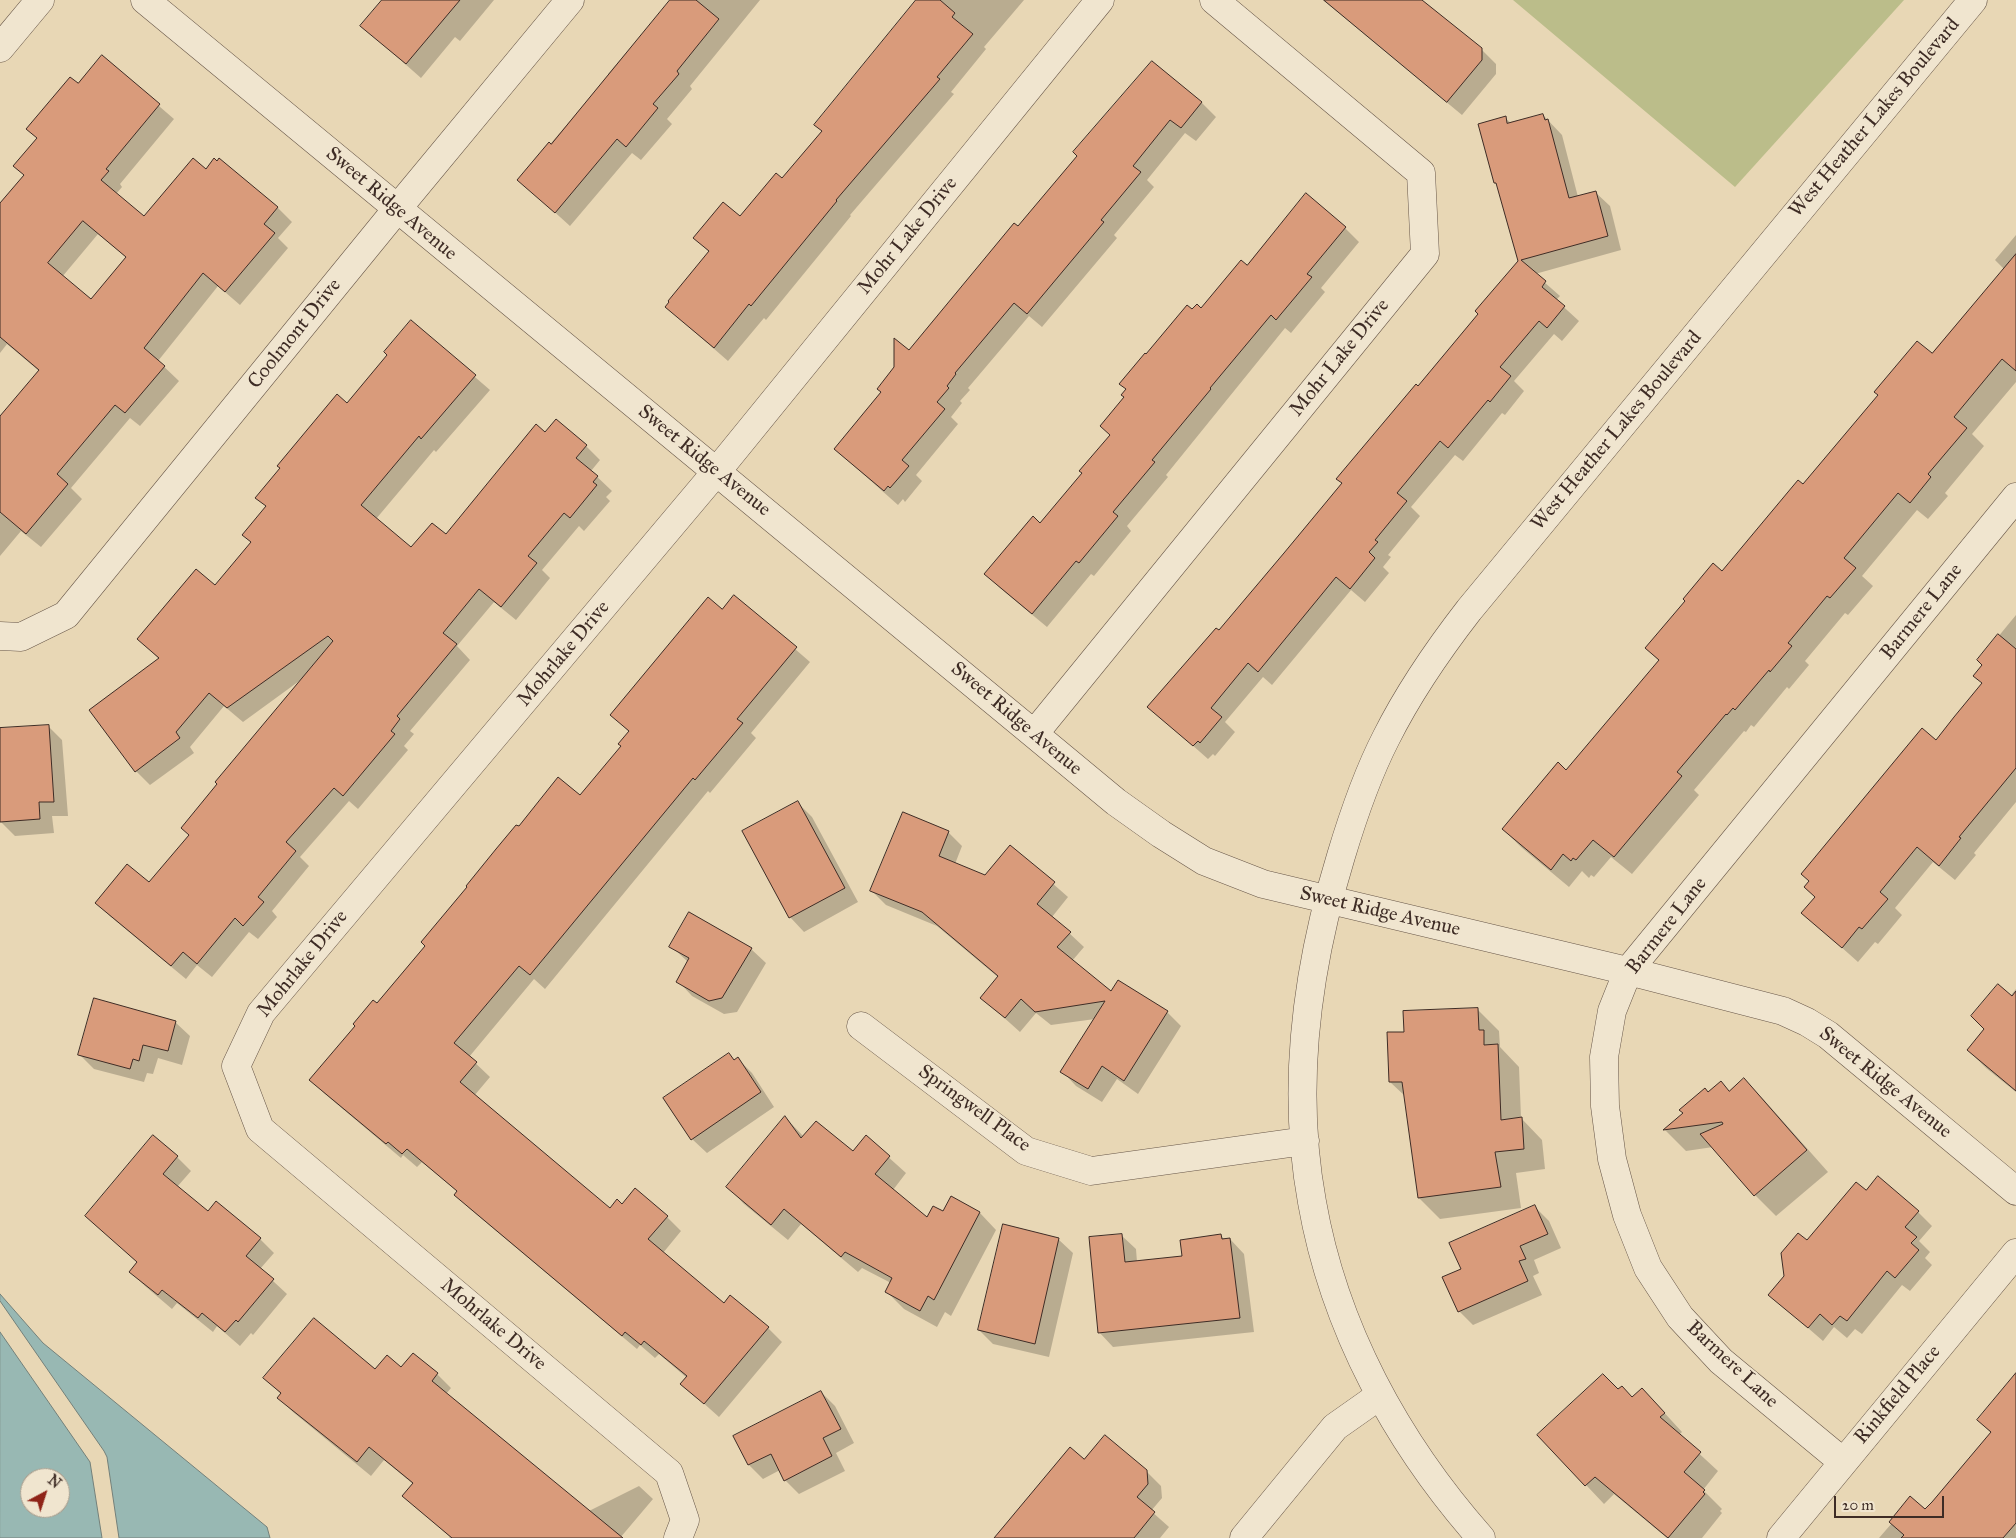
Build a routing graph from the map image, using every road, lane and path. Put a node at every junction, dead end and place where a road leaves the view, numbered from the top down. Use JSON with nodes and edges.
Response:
{"nodes":[{"id":1,"x":40,"y":0,"type":"edge"},
{"id":2,"x":145,"y":0,"type":"edge"},
{"id":3,"x":570,"y":0,"type":"edge"},
{"id":4,"x":1100,"y":0,"type":"edge"},
{"id":5,"x":1214,"y":0,"type":"edge"},
{"id":6,"x":1973,"y":0,"type":"edge"},
{"id":7,"x":0,"y":48,"type":"edge"},
{"id":8,"x":397,"y":209,"type":"junction"},
{"id":9,"x":717,"y":471,"type":"junction"},
{"id":10,"x":2016,"y":498,"type":"edge"},
{"id":11,"x":0,"y":636,"type":"edge"},
{"id":12,"x":1034,"y":734,"type":"junction"},
{"id":13,"x":1328,"y":900,"type":"junction"},
{"id":14,"x":1628,"y":971,"type":"junction"},
{"id":15,"x":861,"y":1026,"type":"dead end"},
{"id":16,"x":1305,"y":1141,"type":"junction"},
{"id":17,"x":2016,"y":1191,"type":"edge"},
{"id":18,"x":2016,"y":1253,"type":"edge"},
{"id":19,"x":1380,"y":1396,"type":"junction"},
{"id":20,"x":1843,"y":1462,"type":"junction"},
{"id":21,"x":678,"y":1538,"type":"edge"},
{"id":22,"x":1244,"y":1538,"type":"edge"},
{"id":23,"x":1481,"y":1538,"type":"edge"},
{"id":24,"x":1781,"y":1538,"type":"edge"}],
"edges":[{"from":1,"to":7,"type":"street"},
{"from":2,"to":8,"type":"street","name":"Sweet Ridge Avenue"},
{"from":3,"to":8,"type":"street","name":"Coolmont Drive"},
{"from":4,"to":9,"type":"street","name":"Mohr Lake Drive"},
{"from":5,"to":12,"type":"street","name":"Mohr Lake Drive"},
{"from":6,"to":13,"type":"street","name":"West Heather Lakes Boulevard"},
{"from":8,"to":9,"type":"street","name":"Sweet Ridge Avenue"},
{"from":8,"to":11,"type":"street","name":"Coolmont Drive"},
{"from":9,"to":12,"type":"street","name":"Sweet Ridge Avenue"},
{"from":9,"to":21,"type":"street","name":"Mohrlake Drive"},
{"from":10,"to":14,"type":"street","name":"Barmere Lane"},
{"from":12,"to":13,"type":"street","name":"Sweet Ridge Avenue"},
{"from":13,"to":14,"type":"street","name":"Sweet Ridge Avenue"},
{"from":13,"to":16,"type":"street","name":"West Heather Lakes Boulevard"},
{"from":14,"to":17,"type":"street","name":"Sweet Ridge Avenue"},
{"from":14,"to":20,"type":"street","name":"Barmere Lane"},
{"from":15,"to":16,"type":"street","name":"Springwell Place"},
{"from":16,"to":19,"type":"street","name":"West Heather Lakes Boulevard"},
{"from":18,"to":20,"type":"street","name":"Rinkfield Place"},
{"from":19,"to":22,"type":"street"},
{"from":19,"to":23,"type":"street","name":"West Heather Lakes Boulevard"},
{"from":20,"to":24,"type":"street","name":"Rinkfield Place"}]}
